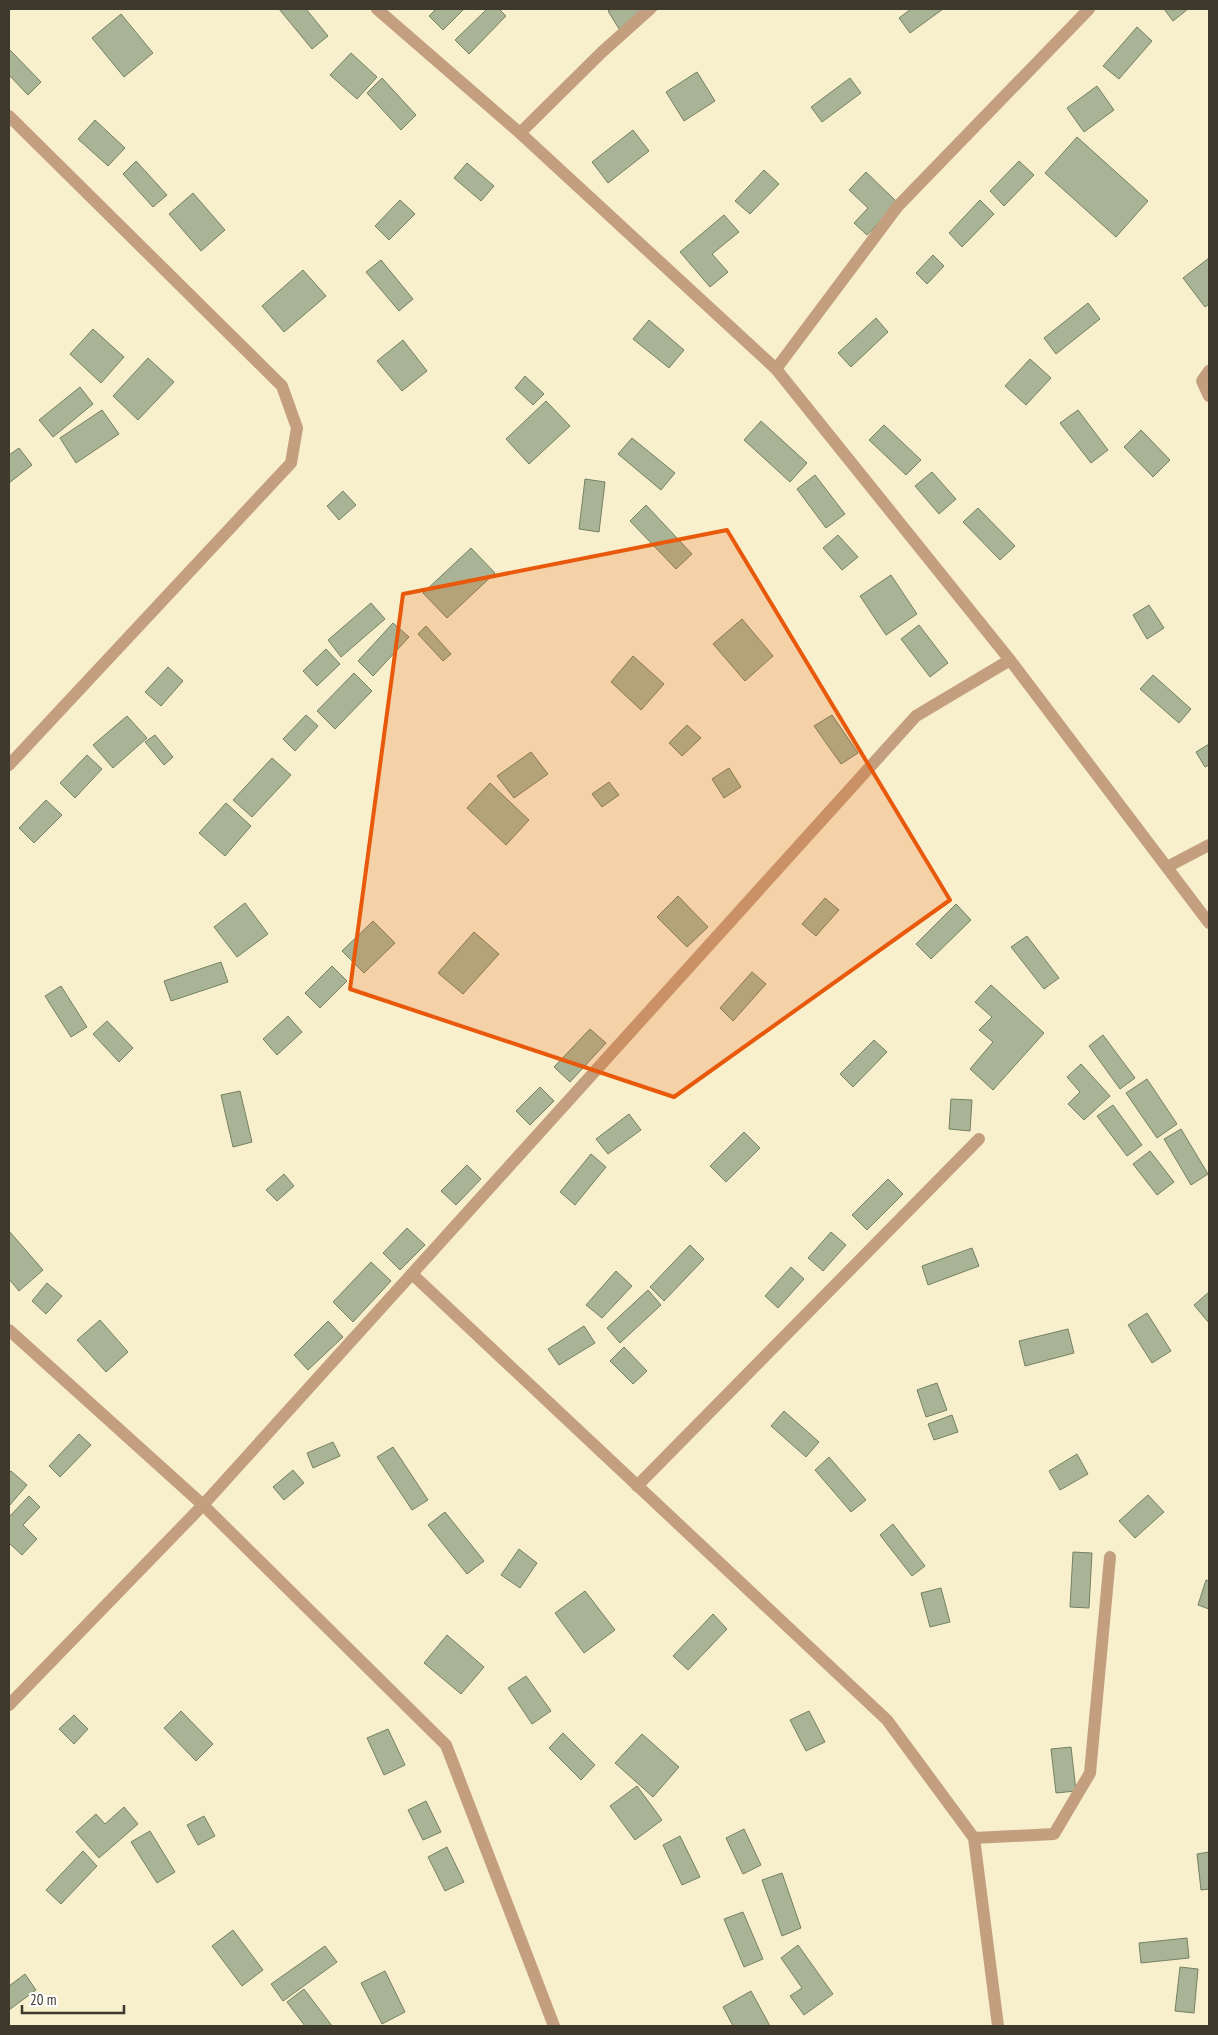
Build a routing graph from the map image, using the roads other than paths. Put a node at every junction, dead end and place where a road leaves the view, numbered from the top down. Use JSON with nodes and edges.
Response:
{"nodes":[{"id":1,"x":377,"y":9,"type":"edge"},
{"id":2,"x":650,"y":9,"type":"edge"},
{"id":3,"x":1089,"y":9,"type":"edge"},
{"id":4,"x":9,"y":116,"type":"edge"},
{"id":5,"x":520,"y":133,"type":"junction"},
{"id":6,"x":776,"y":369,"type":"junction"},
{"id":7,"x":1209,"y":371,"type":"edge"},
{"id":8,"x":1209,"y":396,"type":"edge"},
{"id":9,"x":1010,"y":660,"type":"junction"},
{"id":10,"x":9,"y":765,"type":"edge"},
{"id":11,"x":1209,"y":846,"type":"edge"},
{"id":12,"x":1168,"y":867,"type":"junction"},
{"id":13,"x":1209,"y":922,"type":"edge"},
{"id":14,"x":979,"y":1139,"type":"dead end"},
{"id":15,"x":412,"y":1274,"type":"junction"},
{"id":16,"x":9,"y":1330,"type":"edge"},
{"id":17,"x":637,"y":1486,"type":"junction"},
{"id":18,"x":203,"y":1505,"type":"junction"},
{"id":19,"x":1110,"y":1557,"type":"dead end"},
{"id":20,"x":9,"y":1705,"type":"edge"},
{"id":21,"x":974,"y":1838,"type":"junction"},
{"id":22,"x":554,"y":2026,"type":"edge"},
{"id":23,"x":998,"y":2026,"type":"edge"}],
"edges":[{"from":1,"to":5,"type":"street"},
{"from":2,"to":5,"type":"street"},
{"from":3,"to":6,"type":"street"},
{"from":4,"to":10,"type":"street"},
{"from":5,"to":6,"type":"street"},
{"from":6,"to":9,"type":"street"},
{"from":7,"to":8,"type":"street"},
{"from":9,"to":12,"type":"street"},
{"from":9,"to":15,"type":"street"},
{"from":11,"to":12,"type":"street"},
{"from":12,"to":13,"type":"street"},
{"from":14,"to":17,"type":"street"},
{"from":15,"to":17,"type":"street"},
{"from":15,"to":18,"type":"street"},
{"from":16,"to":18,"type":"street"},
{"from":17,"to":21,"type":"street"},
{"from":18,"to":20,"type":"street"},
{"from":18,"to":22,"type":"street"},
{"from":19,"to":21,"type":"street"},
{"from":21,"to":23,"type":"street"}]}
